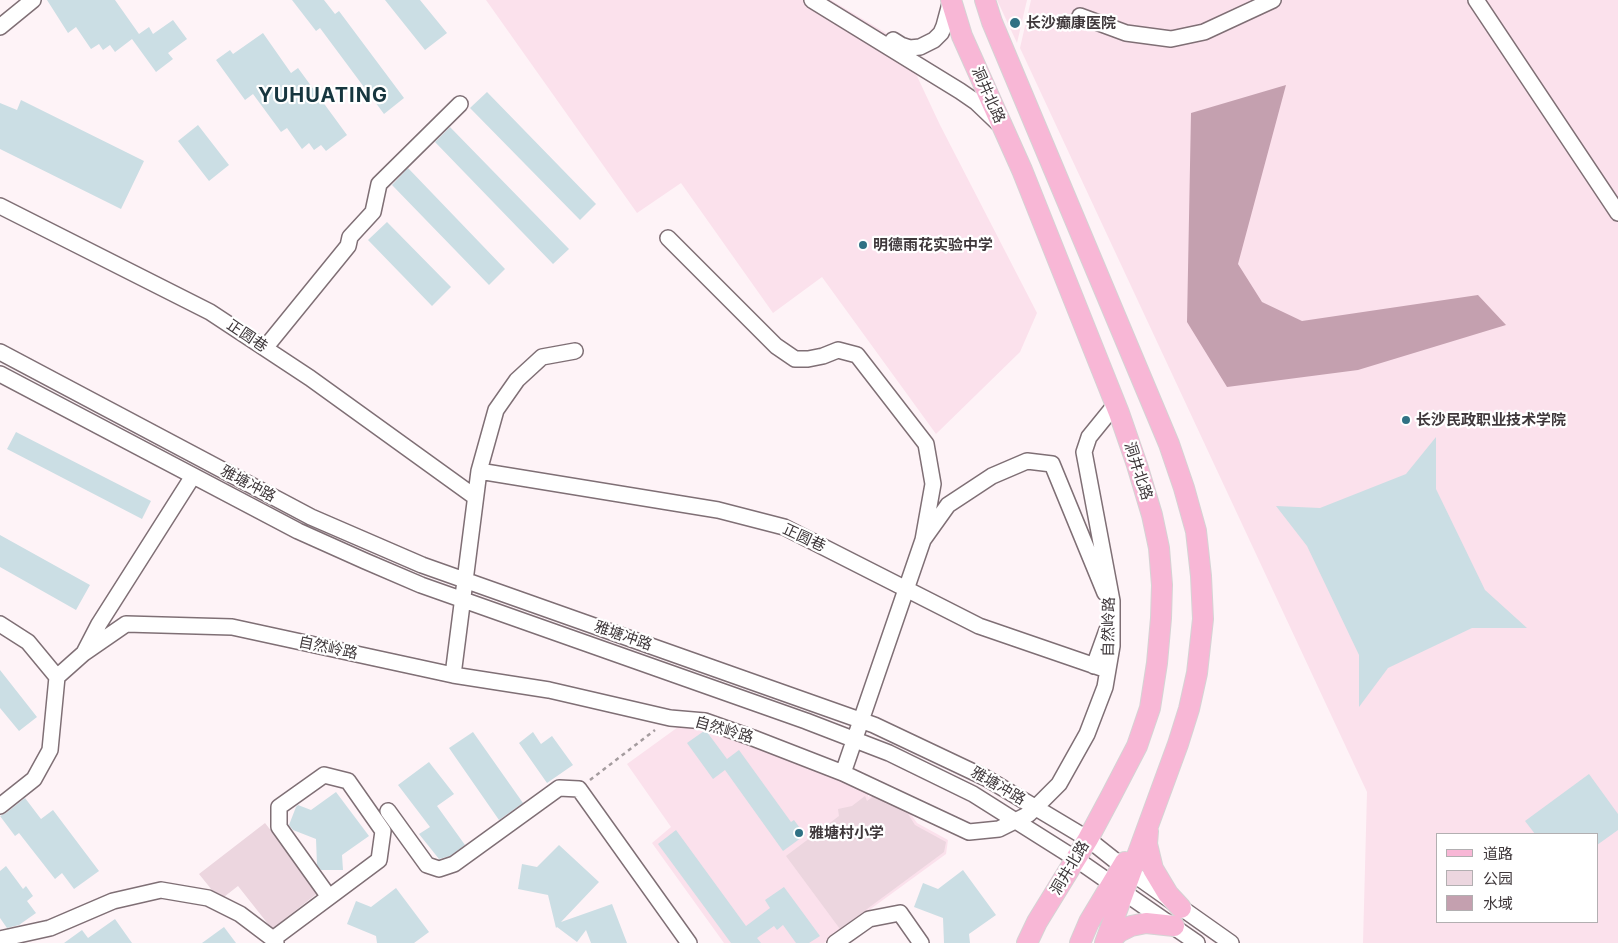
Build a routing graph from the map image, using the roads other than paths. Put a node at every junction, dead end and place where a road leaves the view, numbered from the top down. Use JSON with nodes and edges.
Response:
{"nodes":[{"id":1,"x":33,"y":0,"type":"edge"},
{"id":2,"x":812,"y":0,"type":"edge"},
{"id":3,"x":827,"y":0,"type":"edge"},
{"id":4,"x":951,"y":0,"type":"edge"},
{"id":5,"x":986,"y":0,"type":"edge"},
{"id":6,"x":1273,"y":0,"type":"edge"},
{"id":7,"x":1476,"y":0,"type":"edge"},
{"id":8,"x":1080,"y":16,"type":"dead end"},
{"id":9,"x":0,"y":27,"type":"edge"},
{"id":10,"x":460,"y":104,"type":"dead end"},
{"id":11,"x":1008,"y":138,"type":"junction"},
{"id":12,"x":0,"y":206,"type":"edge"},
{"id":13,"x":1618,"y":212,"type":"edge"},
{"id":14,"x":668,"y":238,"type":"dead end"},
{"id":15,"x":264,"y":348,"type":"junction"},
{"id":16,"x":576,"y":351,"type":"dead end"},
{"id":17,"x":0,"y":352,"type":"edge"},
{"id":18,"x":0,"y":374,"type":"edge"},
{"id":19,"x":1115,"y":405,"type":"junction"},
{"id":20,"x":479,"y":471,"type":"junction"},
{"id":21,"x":193,"y":476,"type":"junction"},
{"id":22,"x":475,"y":497,"type":"junction"},
{"id":23,"x":923,"y":540,"type":"junction"},
{"id":24,"x":465,"y":580,"type":"junction"},
{"id":25,"x":907,"y":588,"type":"junction"},
{"id":26,"x":463,"y":599,"type":"junction"},
{"id":27,"x":0,"y":624,"type":"edge"},
{"id":28,"x":84,"y":653,"type":"junction"},
{"id":29,"x":1101,"y":668,"type":"junction"},
{"id":30,"x":453,"y":675,"type":"junction"},
{"id":31,"x":57,"y":677,"type":"junction"},
{"id":32,"x":861,"y":720,"type":"junction"},
{"id":33,"x":855,"y":740,"type":"junction"},
{"id":34,"x":844,"y":773,"type":"junction"},
{"id":35,"x":0,"y":806,"type":"edge"},
{"id":36,"x":1036,"y":808,"type":"junction"},
{"id":37,"x":388,"y":811,"type":"dead end"},
{"id":38,"x":1016,"y":821,"type":"junction"},
{"id":39,"x":1148,"y":824,"type":"junction"},
{"id":40,"x":1088,"y":839,"type":"junction"},
{"id":41,"x":1076,"y":859,"type":"junction"},
{"id":42,"x":1126,"y":869,"type":"junction"},
{"id":43,"x":1118,"y":888,"type":"junction"},
{"id":44,"x":1056,"y":892,"type":"junction"},
{"id":45,"x":329,"y":897,"type":"junction"},
{"id":46,"x":1178,"y":917,"type":"junction"},
{"id":47,"x":0,"y":939,"type":"edge"},
{"id":48,"x":274,"y":941,"type":"edge"},
{"id":49,"x":689,"y":943,"type":"edge"},
{"id":50,"x":835,"y":943,"type":"edge"},
{"id":51,"x":921,"y":943,"type":"edge"},
{"id":52,"x":1027,"y":943,"type":"edge"},
{"id":53,"x":1040,"y":943,"type":"edge"},
{"id":54,"x":1080,"y":943,"type":"edge"},
{"id":55,"x":1106,"y":943,"type":"edge"},
{"id":56,"x":1198,"y":943,"type":"edge"},
{"id":57,"x":1230,"y":943,"type":"edge"}],
"edges":[{"from":1,"to":9,"type":"street"},
{"from":2,"to":11,"type":"street"},
{"from":3,"to":4,"type":"street"},
{"from":4,"to":11,"type":"main road","name":"洞井北路"},
{"from":5,"to":39,"type":"main road","name":"洞井北路"},
{"from":6,"to":8,"type":"street"},
{"from":7,"to":13,"type":"street"},
{"from":10,"to":15,"type":"street"},
{"from":11,"to":19,"type":"main road","name":"洞井北路"},
{"from":12,"to":15,"type":"street","name":"正圆巷"},
{"from":14,"to":23,"type":"street"},
{"from":15,"to":22,"type":"street","name":"正圆巷"},
{"from":16,"to":20,"type":"street"},
{"from":17,"to":24,"type":"street","name":"雅塘冲路"},
{"from":18,"to":21,"type":"street","name":"雅塘冲路"},
{"from":19,"to":29,"type":"street","name":"自然岭路"},
{"from":19,"to":40,"type":"main road","name":"洞井北路"},
{"from":20,"to":22,"type":"street"},
{"from":20,"to":25,"type":"street","name":"正圆巷"},
{"from":21,"to":26,"type":"street","name":"雅塘冲路"},
{"from":21,"to":28,"type":"street"},
{"from":22,"to":24,"type":"street"},
{"from":23,"to":25,"type":"street"},
{"from":23,"to":29,"type":"street"},
{"from":24,"to":26,"type":"street"},
{"from":24,"to":32,"type":"street","name":"雅塘冲路"},
{"from":25,"to":29,"type":"street","name":"正圆巷"},
{"from":25,"to":32,"type":"street"},
{"from":26,"to":30,"type":"street"},
{"from":26,"to":33,"type":"street","name":"雅塘冲路"},
{"from":27,"to":31,"type":"street"},
{"from":28,"to":30,"type":"street","name":"自然岭路"},
{"from":28,"to":31,"type":"street","name":"自然岭路"},
{"from":29,"to":36,"type":"street","name":"自然岭路"},
{"from":30,"to":34,"type":"street","name":"自然岭路"},
{"from":31,"to":35,"type":"street"},
{"from":32,"to":33,"type":"street"},
{"from":32,"to":36,"type":"street","name":"雅塘冲路"},
{"from":33,"to":34,"type":"street"},
{"from":33,"to":38,"type":"street","name":"雅塘冲路"},
{"from":34,"to":38,"type":"street","name":"自然岭路"},
{"from":36,"to":38,"type":"street","name":"自然岭路"},
{"from":36,"to":40,"type":"street","name":"雅塘冲路"},
{"from":37,"to":49,"type":"street"},
{"from":38,"to":41,"type":"street","name":"雅塘冲路"},
{"from":39,"to":42,"type":"main road","name":"洞井北路"},
{"from":39,"to":46,"type":"main road"},
{"from":40,"to":41,"type":"main road","name":"洞井北路"},
{"from":40,"to":42,"type":"street","name":"雅塘冲路"},
{"from":41,"to":43,"type":"street","name":"雅塘冲路"},
{"from":41,"to":44,"type":"main road","name":"洞井北路"},
{"from":42,"to":43,"type":"main road","name":"洞井北路"},
{"from":42,"to":46,"type":"street","name":"雅塘冲路"},
{"from":43,"to":46,"type":"street","name":"雅塘冲路"},
{"from":43,"to":54,"type":"main road"},
{"from":43,"to":55,"type":"main road","name":"洞井北路"},
{"from":44,"to":52,"type":"main road","name":"洞井北路"},
{"from":44,"to":53,"type":"main road"},
{"from":45,"to":45,"type":"street"},
{"from":45,"to":48,"type":"street"},
{"from":46,"to":55,"type":"main road"},
{"from":46,"to":56,"type":"street","name":"雅塘冲路"},
{"from":46,"to":57,"type":"street","name":"雅塘冲路"},
{"from":47,"to":48,"type":"street"},
{"from":50,"to":51,"type":"street"}]}
